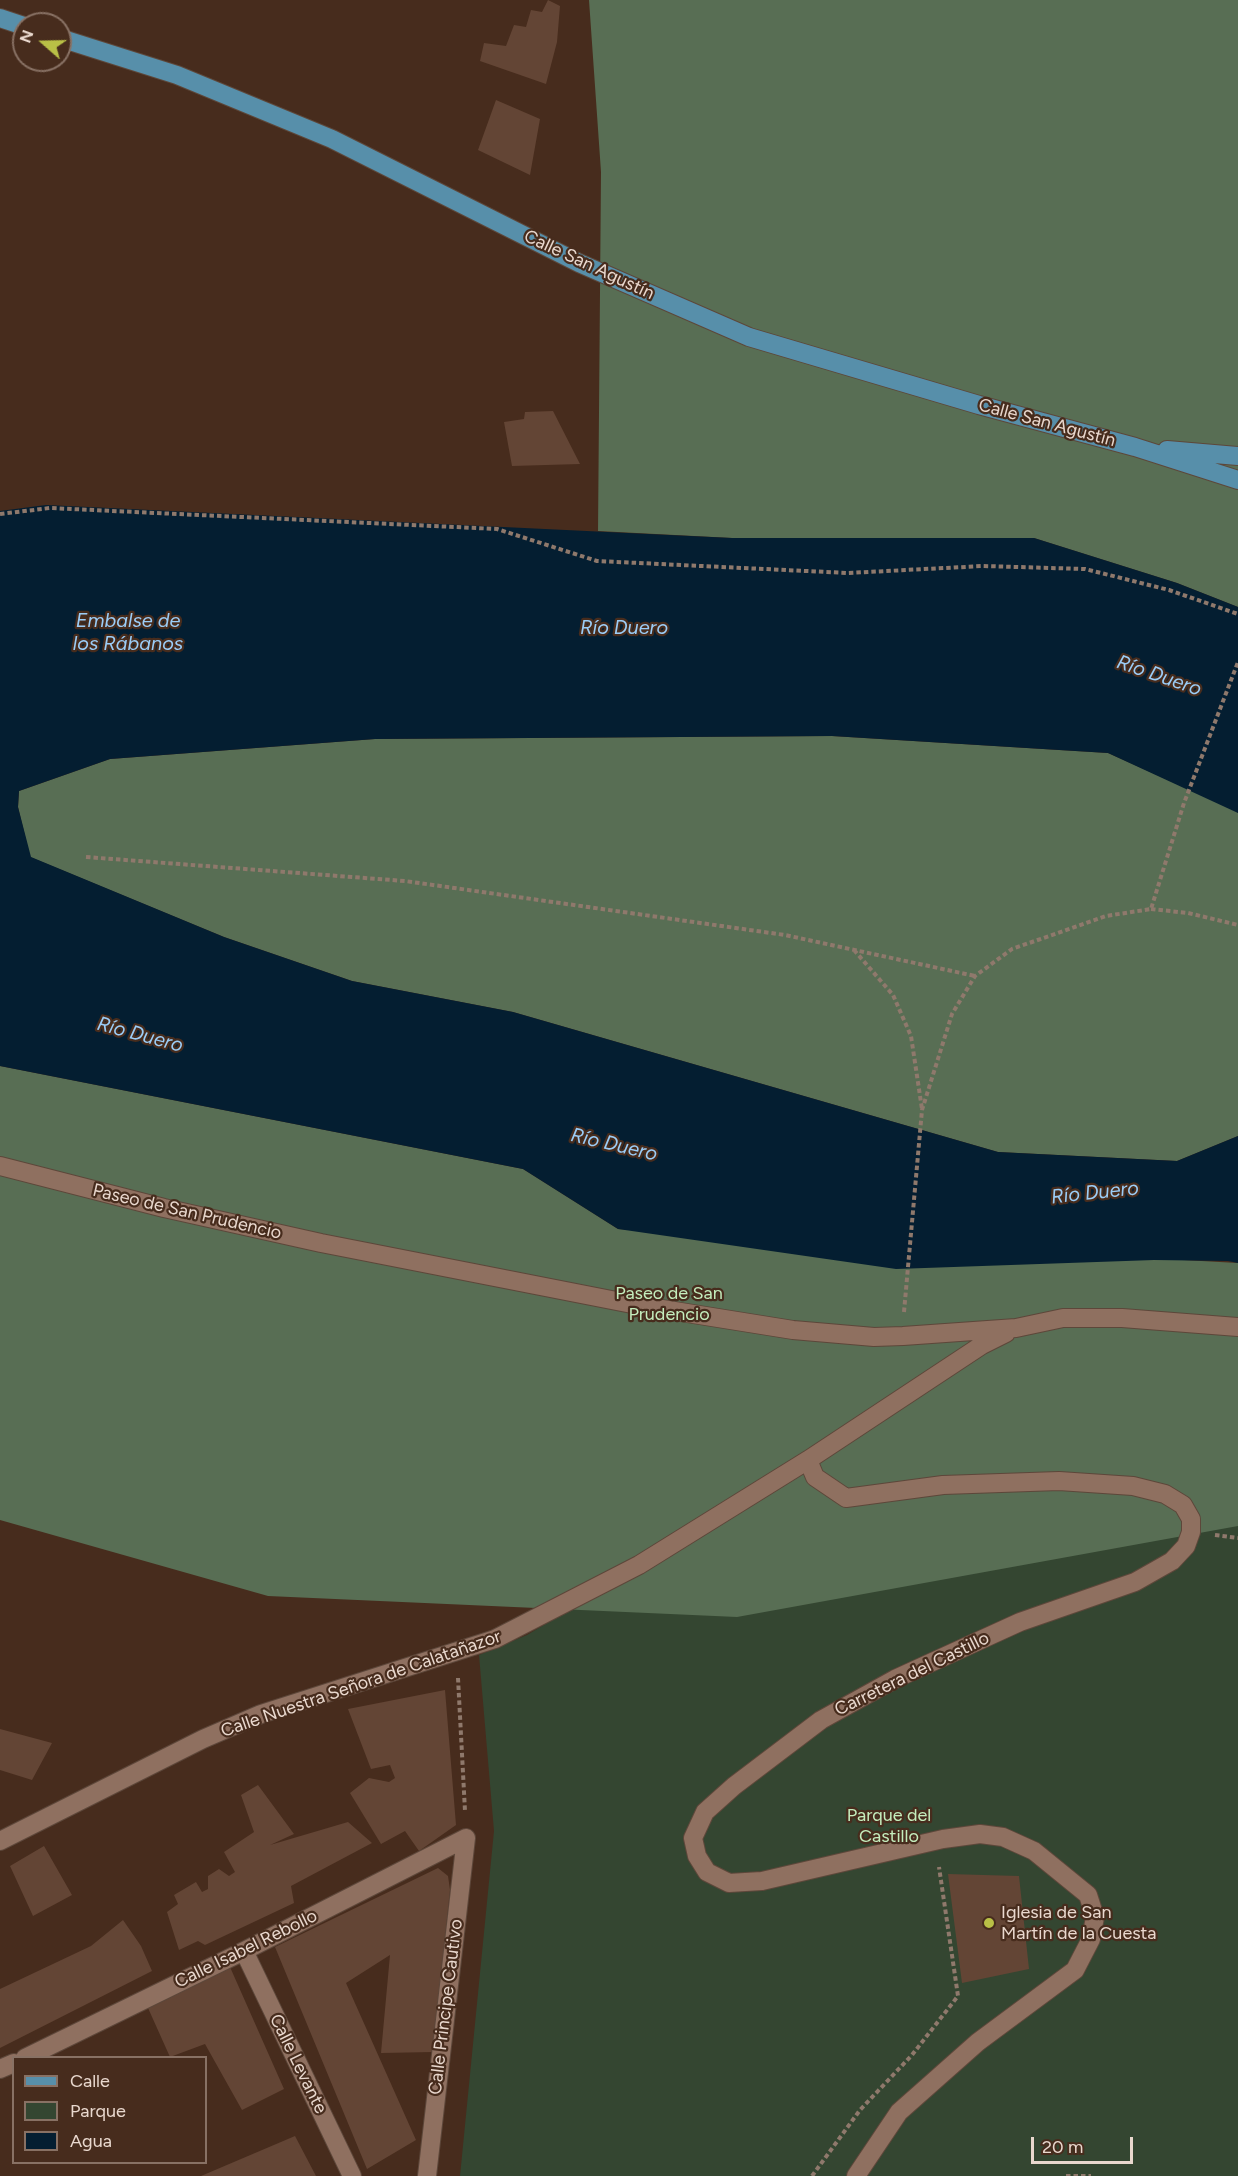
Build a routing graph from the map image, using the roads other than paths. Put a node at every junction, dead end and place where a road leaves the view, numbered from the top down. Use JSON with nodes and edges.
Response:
{"nodes":[{"id":1,"x":72,"y":42,"type":"edge"},
{"id":2,"x":1135,"y":447,"type":"junction"},
{"id":3,"x":1238,"y":456,"type":"edge"},
{"id":4,"x":1238,"y":480,"type":"edge"},
{"id":5,"x":0,"y":1166,"type":"edge"},
{"id":6,"x":1238,"y":1327,"type":"edge"},
{"id":7,"x":1016,"y":1328,"type":"junction"},
{"id":8,"x":808,"y":1460,"type":"junction"},
{"id":9,"x":466,"y":1838,"type":"joint"},
{"id":10,"x":0,"y":1841,"type":"edge"},
{"id":11,"x":244,"y":1951,"type":"junction"},
{"id":12,"x":28,"y":2056,"type":"edge"},
{"id":13,"x":352,"y":2176,"type":"edge"},
{"id":14,"x":427,"y":2176,"type":"edge"},
{"id":15,"x":856,"y":2176,"type":"edge"}],
"edges":[{"from":1,"to":2,"type":"main road","name":"Calle San Agustín"},
{"from":2,"to":3,"type":"main road"},
{"from":2,"to":4,"type":"main road"},
{"from":5,"to":7,"type":"street","name":"Paseo de San Prudencio"},
{"from":6,"to":7,"type":"street","name":"Paseo de San Prudencio"},
{"from":7,"to":8,"type":"street","name":"Paseo de San Prudencio"},
{"from":8,"to":10,"type":"street","name":"Calle Nuestra Señora de Calatañazor"},
{"from":8,"to":15,"type":"street","name":"Carretera del Castillo"},
{"from":9,"to":11,"type":"street","name":"Calle Isabel Rebollo"},
{"from":9,"to":14,"type":"street","name":"Calle Principe Cautivo"},
{"from":11,"to":12,"type":"street","name":"Calle Isabel Rebollo"},
{"from":11,"to":13,"type":"street","name":"Calle Levante"}]}
